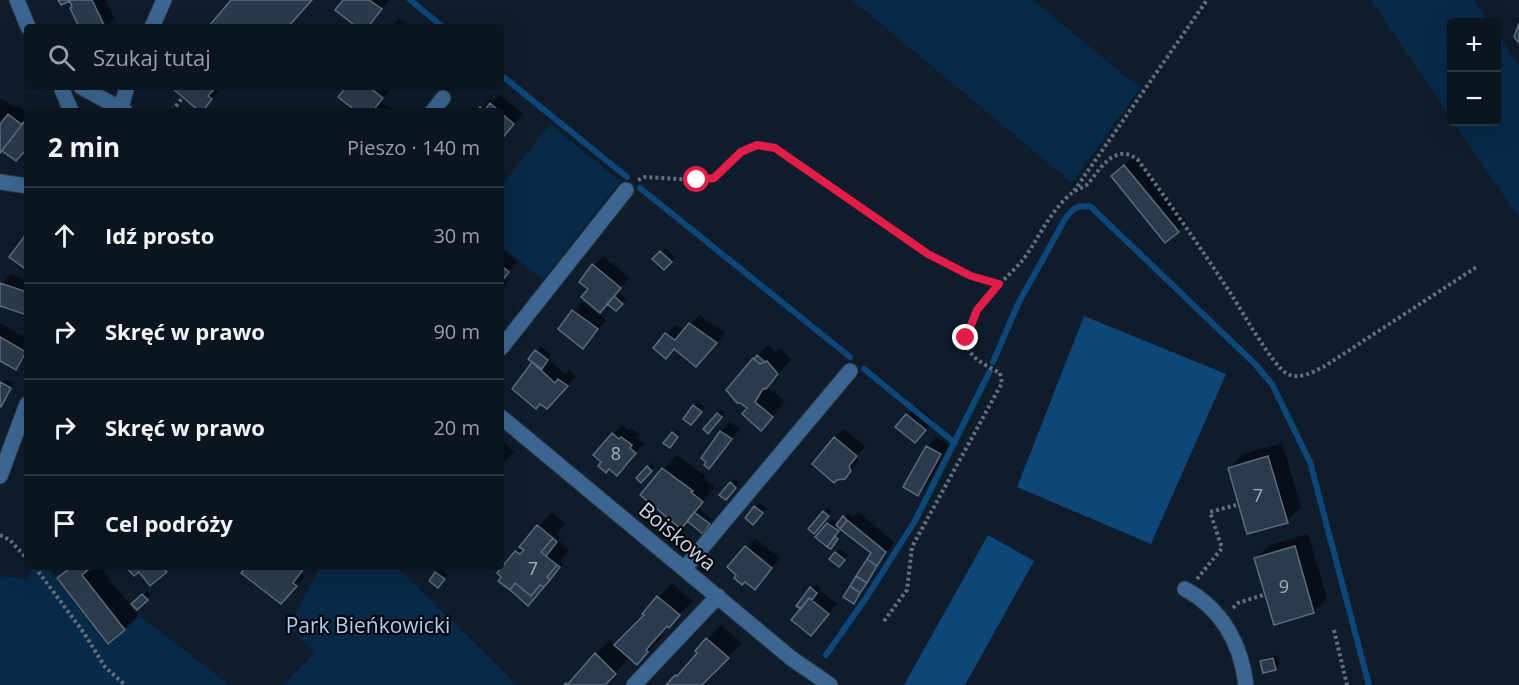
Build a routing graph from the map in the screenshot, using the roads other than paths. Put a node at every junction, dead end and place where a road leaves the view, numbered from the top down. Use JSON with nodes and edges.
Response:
{"nodes":[{"id":1,"x":16,"y":0,"type":"edge"},
{"id":2,"x":164,"y":0,"type":"edge"},
{"id":3,"x":27,"y":24,"type":"edge"},
{"id":4,"x":153,"y":24,"type":"edge"},
{"id":5,"x":62,"y":90,"type":"edge"},
{"id":6,"x":86,"y":90,"type":"edge"},
{"id":7,"x":126,"y":90,"type":"edge"},
{"id":8,"x":443,"y":98,"type":"dead end"},
{"id":9,"x":70,"y":108,"type":"edge"},
{"id":10,"x":118,"y":108,"type":"edge"},
{"id":11,"x":122,"y":108,"type":"edge"},
{"id":12,"x":435,"y":108,"type":"edge"},
{"id":13,"x":0,"y":182,"type":"edge"},
{"id":14,"x":24,"y":186,"type":"edge"},
{"id":15,"x":626,"y":190,"type":"road end"},
{"id":16,"x":504,"y":344,"type":"edge"},
{"id":17,"x":850,"y":371,"type":"dead end"},
{"id":18,"x":24,"y":413,"type":"edge"},
{"id":19,"x":504,"y":419,"type":"edge"},
{"id":20,"x":0,"y":476,"type":"edge"},
{"id":21,"x":685,"y":568,"type":"junction"},
{"id":22,"x":1190,"y":586,"type":"road end"},
{"id":23,"x":718,"y":596,"type":"junction"},
{"id":24,"x":634,"y":685,"type":"edge"},
{"id":25,"x":830,"y":685,"type":"edge"},
{"id":26,"x":1246,"y":685,"type":"edge"}],
"edges":[{"from":1,"to":3,"type":"street"},
{"from":2,"to":4,"type":"street"},
{"from":5,"to":9,"type":"street"},
{"from":6,"to":10,"type":"street"},
{"from":7,"to":11,"type":"street"},
{"from":8,"to":12,"type":"street"},
{"from":13,"to":14,"type":"street"},
{"from":15,"to":16,"type":"street"},
{"from":17,"to":21,"type":"street"},
{"from":18,"to":20,"type":"street"},
{"from":19,"to":21,"type":"street","name":"Boiskowa"},
{"from":21,"to":23,"type":"street","name":"Boiskowa"},
{"from":22,"to":26,"type":"street"},
{"from":23,"to":24,"type":"street"},
{"from":23,"to":25,"type":"street","name":"Boiskowa"}]}
